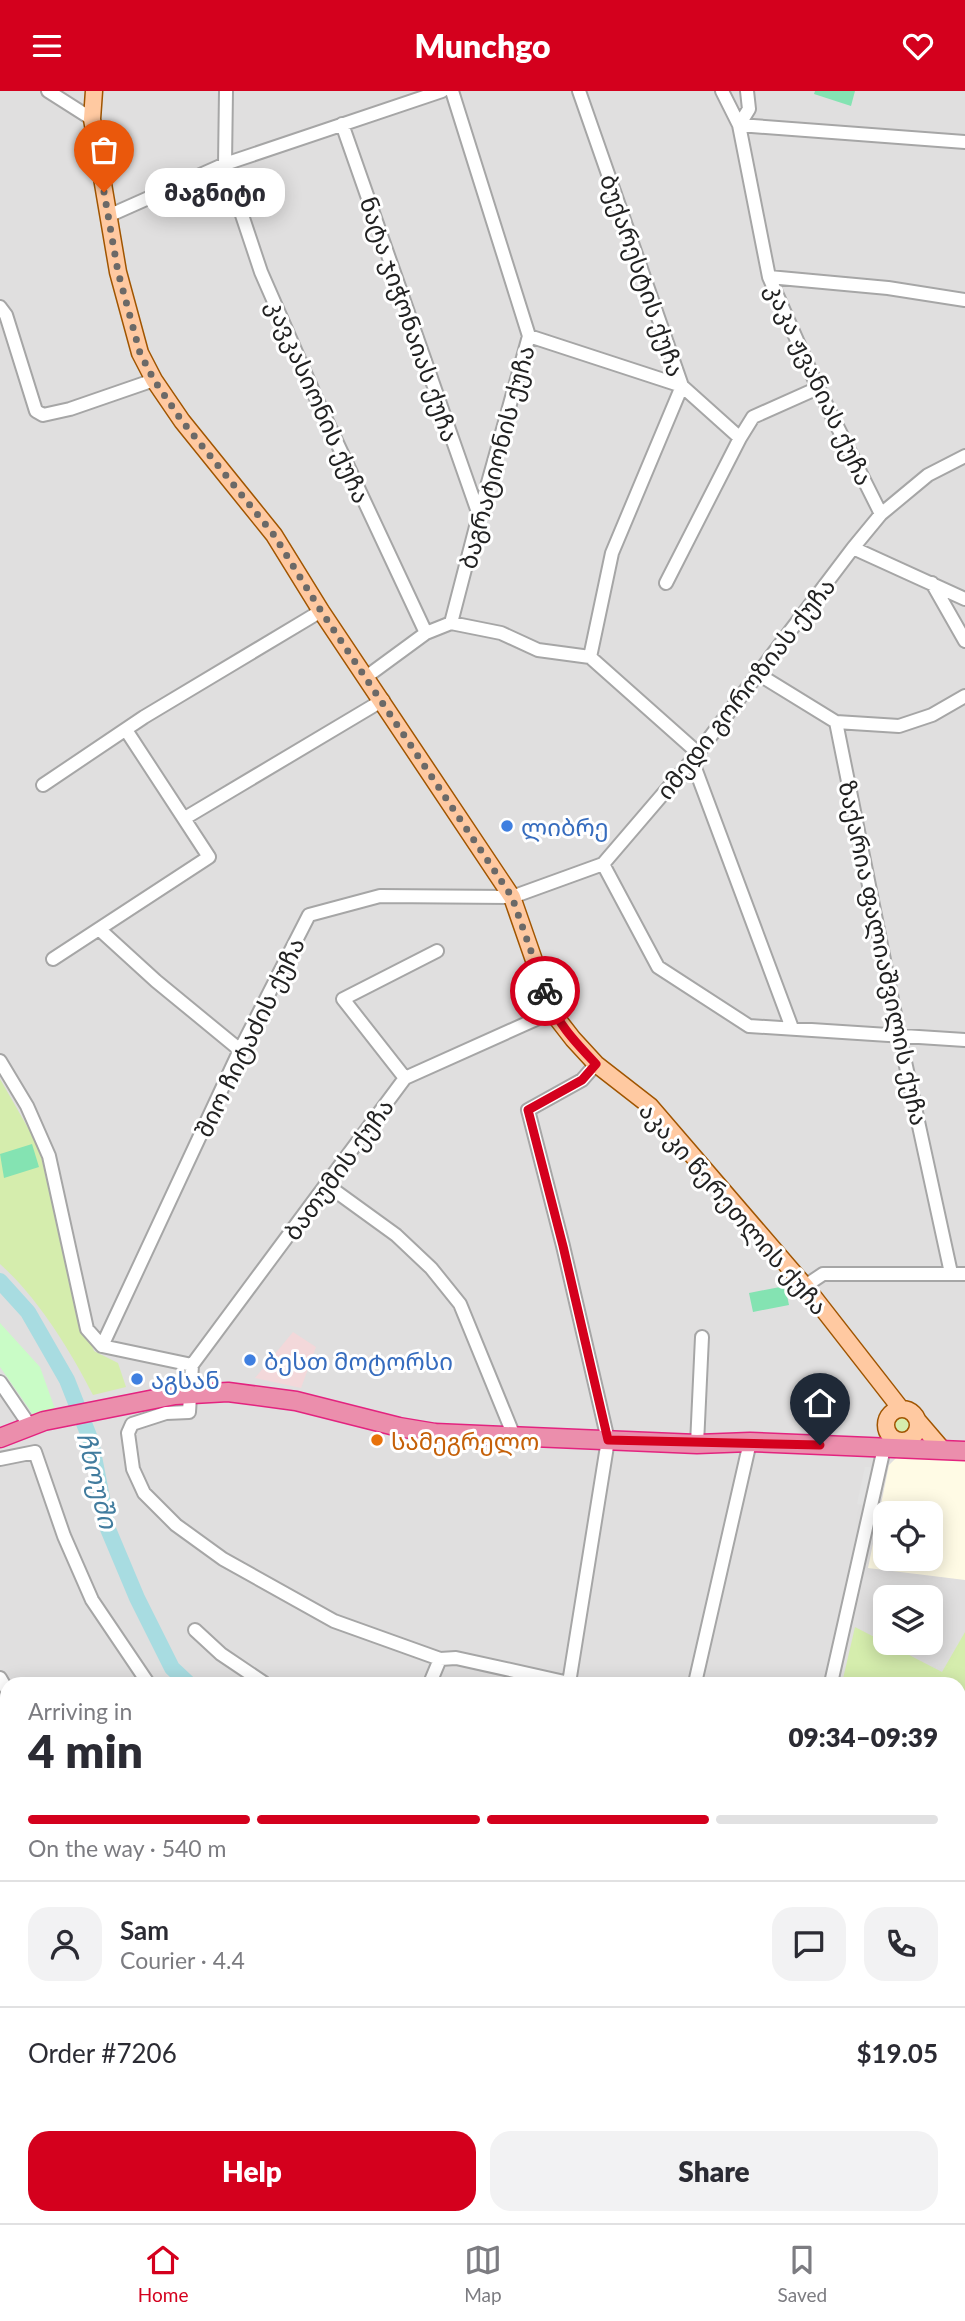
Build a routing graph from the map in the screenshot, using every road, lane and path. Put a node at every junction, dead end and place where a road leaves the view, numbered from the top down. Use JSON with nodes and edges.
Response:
{"nodes":[{"id":1,"x":48,"y":91,"type":"edge"},
{"id":2,"x":94,"y":91,"type":"edge"},
{"id":3,"x":226,"y":91,"type":"edge"},
{"id":4,"x":442,"y":91,"type":"edge"},
{"id":5,"x":452,"y":91,"type":"edge"},
{"id":6,"x":579,"y":91,"type":"edge"},
{"id":7,"x":722,"y":91,"type":"edge"},
{"id":8,"x":747,"y":91,"type":"edge"},
{"id":9,"x":92,"y":119,"type":"junction"},
{"id":10,"x":342,"y":124,"type":"junction"},
{"id":11,"x":739,"y":125,"type":"junction"},
{"id":12,"x":965,"y":142,"type":"edge"},
{"id":13,"x":225,"y":164,"type":"junction"},
{"id":14,"x":108,"y":216,"type":"junction"},
{"id":15,"x":769,"y":277,"type":"junction"},
{"id":16,"x":965,"y":300,"type":"edge"},
{"id":17,"x":0,"y":307,"type":"edge"},
{"id":18,"x":529,"y":336,"type":"junction"},
{"id":19,"x":154,"y":380,"type":"junction"},
{"id":20,"x":682,"y":386,"type":"junction"},
{"id":21,"x":818,"y":388,"type":"junction"},
{"id":22,"x":740,"y":438,"type":"junction"},
{"id":23,"x":965,"y":456,"type":"edge"},
{"id":24,"x":479,"y":515,"type":"junction"},
{"id":25,"x":881,"y":515,"type":"junction"},
{"id":26,"x":853,"y":548,"type":"junction"},
{"id":27,"x":666,"y":583,"type":"dead end"},
{"id":28,"x":932,"y":583,"type":"junction"},
{"id":29,"x":965,"y":599,"type":"edge"},
{"id":30,"x":321,"y":611,"type":"junction"},
{"id":31,"x":452,"y":623,"type":"junction"},
{"id":32,"x":426,"y":633,"type":"junction"},
{"id":33,"x":965,"y":641,"type":"edge"},
{"id":34,"x":590,"y":657,"type":"junction"},
{"id":35,"x":758,"y":674,"type":"junction"},
{"id":36,"x":366,"y":677,"type":"junction"},
{"id":37,"x":965,"y":696,"type":"edge"},
{"id":38,"x":383,"y":701,"type":"junction"},
{"id":39,"x":836,"y":722,"type":"junction"},
{"id":40,"x":126,"y":730,"type":"junction"},
{"id":41,"x":695,"y":757,"type":"junction"},
{"id":42,"x":43,"y":785,"type":"dead end"},
{"id":43,"x":185,"y":818,"type":"junction"},
{"id":44,"x":603,"y":864,"type":"junction"},
{"id":45,"x":512,"y":897,"type":"junction"},
{"id":46,"x":99,"y":929,"type":"junction"},
{"id":47,"x":437,"y":951,"type":"dead end"},
{"id":48,"x":53,"y":959,"type":"dead end"},
{"id":49,"x":552,"y":1012,"type":"junction"},
{"id":50,"x":792,"y":1028,"type":"junction"},
{"id":51,"x":899,"y":1034,"type":"junction"},
{"id":52,"x":965,"y":1040,"type":"edge"},
{"id":53,"x":240,"y":1049,"type":"junction"},
{"id":54,"x":0,"y":1061,"type":"edge"},
{"id":55,"x":596,"y":1064,"type":"junction"},
{"id":56,"x":405,"y":1078,"type":"junction"},
{"id":57,"x":327,"y":1185,"type":"junction"},
{"id":58,"x":951,"y":1273,"type":"junction"},
{"id":59,"x":965,"y":1274,"type":"edge"},
{"id":60,"x":805,"y":1286,"type":"junction"},
{"id":61,"x":702,"y":1337,"type":"dead end"},
{"id":62,"x":102,"y":1346,"type":"junction"},
{"id":63,"x":192,"y":1365,"type":"junction"},
{"id":64,"x":878,"y":1380,"type":"junction"},
{"id":65,"x":0,"y":1382,"type":"edge"},
{"id":66,"x":183,"y":1394,"type":"junction"},
{"id":67,"x":885,"y":1401,"type":"junction"},
{"id":68,"x":901,"y":1409,"type":"junction"},
{"id":69,"x":918,"y":1421,"type":"junction"},
{"id":70,"x":37,"y":1423,"type":"junction"},
{"id":71,"x":886,"y":1424,"type":"junction"},
{"id":72,"x":513,"y":1436,"type":"junction"},
{"id":73,"x":0,"y":1439,"type":"edge"},
{"id":74,"x":608,"y":1440,"type":"junction"},
{"id":75,"x":750,"y":1443,"type":"junction"},
{"id":76,"x":697,"y":1444,"type":"junction"},
{"id":77,"x":907,"y":1444,"type":"junction"},
{"id":78,"x":877,"y":1448,"type":"junction"},
{"id":79,"x":942,"y":1450,"type":"junction"},
{"id":80,"x":965,"y":1451,"type":"edge"},
{"id":81,"x":0,"y":1459,"type":"edge"},
{"id":82,"x":195,"y":1630,"type":"dead end"},
{"id":83,"x":440,"y":1659,"type":"junction"},
{"id":84,"x":144,"y":1677,"type":"edge"},
{"id":85,"x":255,"y":1677,"type":"edge"},
{"id":86,"x":432,"y":1677,"type":"edge"},
{"id":87,"x":542,"y":1677,"type":"edge"},
{"id":88,"x":570,"y":1677,"type":"edge"},
{"id":89,"x":696,"y":1677,"type":"edge"},
{"id":90,"x":832,"y":1677,"type":"edge"}],
"edges":[{"from":1,"to":9,"type":"street"},
{"from":2,"to":9,"type":"main road","name":"აკაკი წერეთლის ქუჩა"},
{"from":3,"to":13,"type":"street","name":"კავკასიონის ქუჩა"},
{"from":4,"to":10,"type":"street"},
{"from":5,"to":18,"type":"street","name":"ბაგრატიონის ქუჩა"},
{"from":6,"to":20,"type":"street","name":"ბუქარესტის ქუჩა"},
{"from":7,"to":11,"type":"street","name":"კაკა ჟვანიას ქუჩა"},
{"from":8,"to":11,"type":"street"},
{"from":9,"to":14,"type":"main road","name":"აკაკი წერეთლის ქუჩა"},
{"from":10,"to":13,"type":"street"},
{"from":10,"to":24,"type":"street","name":"ნატა ჯიჭონაიას ქუჩა"},
{"from":11,"to":12,"type":"street"},
{"from":11,"to":15,"type":"street","name":"კაკა ჟვანიას ქუჩა"},
{"from":13,"to":14,"type":"street"},
{"from":13,"to":32,"type":"street","name":"კავკასიონის ქუჩა"},
{"from":14,"to":19,"type":"main road","name":"აკაკი წერეთლის ქუჩა"},
{"from":15,"to":16,"type":"street"},
{"from":15,"to":21,"type":"street","name":"კაკა ჟვანიას ქუჩა"},
{"from":17,"to":19,"type":"street"},
{"from":18,"to":20,"type":"street"},
{"from":18,"to":24,"type":"street","name":"ბაგრატიონის ქუჩა"},
{"from":19,"to":30,"type":"main road","name":"აკაკი წერეთლის ქუჩა"},
{"from":20,"to":22,"type":"street"},
{"from":20,"to":34,"type":"street","name":"ბუქარესტის ქუჩა"},
{"from":21,"to":22,"type":"street"},
{"from":21,"to":25,"type":"street","name":"კაკა ჟვანიას ქუჩა"},
{"from":22,"to":27,"type":"street"},
{"from":23,"to":25,"type":"street","name":"იმედი გოროზიას ქუჩა"},
{"from":24,"to":31,"type":"street","name":"ბაგრატიონის ქუჩა"},
{"from":25,"to":26,"type":"street","name":"იმედი გოროზიას ქუჩა"},
{"from":26,"to":28,"type":"street"},
{"from":26,"to":35,"type":"street","name":"იმედი გოროზიას ქუჩა"},
{"from":28,"to":29,"type":"street"},
{"from":28,"to":33,"type":"street"},
{"from":30,"to":36,"type":"main road","name":"აკაკი წერეთლის ქუჩა"},
{"from":30,"to":40,"type":"street"},
{"from":31,"to":32,"type":"street"},
{"from":31,"to":34,"type":"street"},
{"from":32,"to":36,"type":"street"},
{"from":34,"to":41,"type":"street"},
{"from":35,"to":39,"type":"street"},
{"from":35,"to":41,"type":"street","name":"იმედი გოროზიას ქუჩა"},
{"from":36,"to":38,"type":"main road","name":"აკაკი წერეთლის ქუჩა"},
{"from":37,"to":39,"type":"street"},
{"from":38,"to":43,"type":"street"},
{"from":38,"to":45,"type":"main road","name":"აკაკი წერეთლის ქუჩა"},
{"from":39,"to":51,"type":"street","name":"ზაქარია ფალიაშვილის ქუჩა"},
{"from":40,"to":42,"type":"street"},
{"from":40,"to":43,"type":"street"},
{"from":41,"to":44,"type":"street","name":"იმედი გოროზიას ქუჩა"},
{"from":41,"to":50,"type":"street"},
{"from":43,"to":46,"type":"street"},
{"from":44,"to":45,"type":"street","name":"იმედი გოროზიას ქუჩა"},
{"from":44,"to":50,"type":"street"},
{"from":45,"to":49,"type":"main road","name":"აკაკი წერეთლის ქუჩა"},
{"from":45,"to":53,"type":"street","name":"შიო ჩიტაძის ქუჩა"},
{"from":46,"to":48,"type":"street"},
{"from":46,"to":53,"type":"street"},
{"from":47,"to":56,"type":"street"},
{"from":49,"to":55,"type":"main road","name":"აკაკი წერეთლის ქუჩა"},
{"from":49,"to":56,"type":"street","name":"ბათუმის ქუჩა"},
{"from":50,"to":51,"type":"street"},
{"from":51,"to":52,"type":"street"},
{"from":51,"to":58,"type":"street","name":"ზაქარია ფალიაშვილის ქუჩა"},
{"from":53,"to":62,"type":"street","name":"შიო ჩიტაძის ქუჩა"},
{"from":54,"to":62,"type":"street"},
{"from":55,"to":60,"type":"main road","name":"აკაკი წერეთლის ქუჩა"},
{"from":55,"to":74,"type":"street"},
{"from":56,"to":57,"type":"street","name":"ბათუმის ქუჩა"},
{"from":57,"to":63,"type":"street","name":"ბათუმის ქუჩა"},
{"from":57,"to":72,"type":"street"},
{"from":58,"to":59,"type":"street"},
{"from":58,"to":60,"type":"street"},
{"from":60,"to":64,"type":"main road","name":"აკაკი წერეთლის ქუჩა"},
{"from":61,"to":76,"type":"street"},
{"from":62,"to":63,"type":"street"},
{"from":63,"to":66,"type":"street"},
{"from":64,"to":67,"type":"main road"},
{"from":64,"to":68,"type":"main road","name":"აკაკი წერეთლის ქუჩა"},
{"from":65,"to":70,"type":"street"},
{"from":66,"to":70,"type":"highway"},
{"from":66,"to":72,"type":"highway"},
{"from":66,"to":83,"type":"street"},
{"from":67,"to":71,"type":"main road"},
{"from":67,"to":78,"type":"main road"},
{"from":68,"to":69,"type":"main road"},
{"from":68,"to":71,"type":"main road"},
{"from":69,"to":77,"type":"main road"},
{"from":69,"to":79,"type":"main road"},
{"from":70,"to":73,"type":"highway"},
{"from":71,"to":77,"type":"main road"},
{"from":71,"to":78,"type":"main road"},
{"from":72,"to":74,"type":"highway"},
{"from":74,"to":76,"type":"highway"},
{"from":74,"to":88,"type":"street"},
{"from":75,"to":76,"type":"highway"},
{"from":75,"to":78,"type":"highway"},
{"from":75,"to":89,"type":"street"},
{"from":77,"to":78,"type":"highway"},
{"from":77,"to":79,"type":"highway"},
{"from":78,"to":90,"type":"street"},
{"from":79,"to":80,"type":"highway"},
{"from":81,"to":84,"type":"street"},
{"from":82,"to":85,"type":"street"},
{"from":83,"to":86,"type":"street"},
{"from":83,"to":87,"type":"street"}]}
